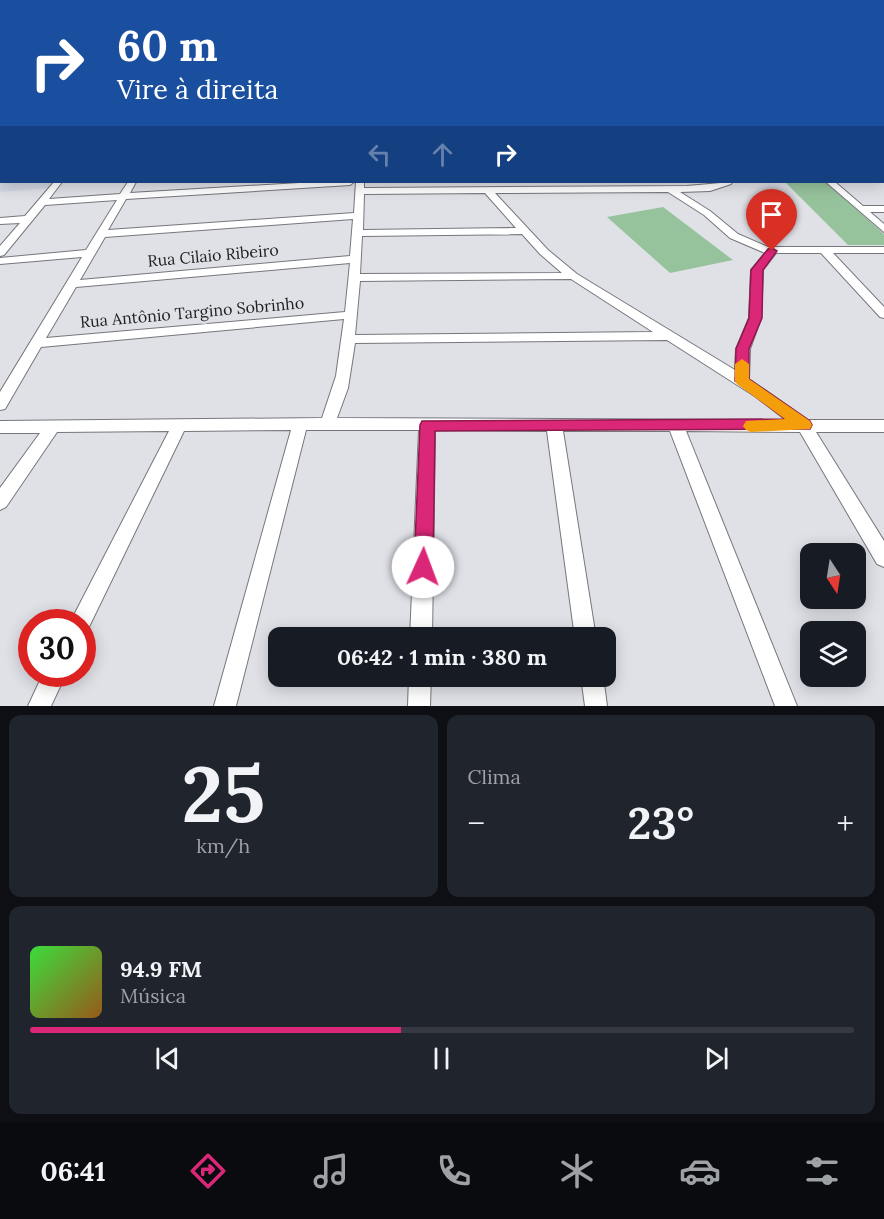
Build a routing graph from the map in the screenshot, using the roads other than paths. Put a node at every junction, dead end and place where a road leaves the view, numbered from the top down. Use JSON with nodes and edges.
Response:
{"nodes":[{"id":1,"x":57,"y":183,"type":"edge"},
{"id":2,"x":131,"y":183,"type":"edge"},
{"id":3,"x":334,"y":183,"type":"edge"},
{"id":4,"x":604,"y":183,"type":"edge"},
{"id":5,"x":725,"y":183,"type":"edge"},
{"id":6,"x":831,"y":183,"type":"edge"},
{"id":7,"x":684,"y":185,"type":"edge"},
{"id":8,"x":359,"y":186,"type":"edge"},
{"id":9,"x":448,"y":186,"type":"edge"},
{"id":10,"x":671,"y":189,"type":"junction"},
{"id":11,"x":487,"y":190,"type":"junction"},
{"id":12,"x":609,"y":190,"type":"junction"},
{"id":13,"x":123,"y":196,"type":"junction"},
{"id":14,"x":41,"y":202,"type":"junction"},
{"id":15,"x":862,"y":209,"type":"junction"},
{"id":16,"x":884,"y":209,"type":"edge"},
{"id":17,"x":359,"y":216,"type":"junction"},
{"id":18,"x":28,"y":219,"type":"junction"},
{"id":19,"x":0,"y":221,"type":"edge"},
{"id":20,"x":884,"y":229,"type":"edge"},
{"id":21,"x":522,"y":231,"type":"junction"},
{"id":22,"x":358,"y":233,"type":"junction"},
{"id":23,"x":100,"y":234,"type":"junction"},
{"id":24,"x":824,"y":250,"type":"junction"},
{"id":25,"x":884,"y":250,"type":"edge"},
{"id":26,"x":772,"y":251,"type":"junction"},
{"id":27,"x":0,"y":253,"type":"edge"},
{"id":28,"x":89,"y":254,"type":"junction"},
{"id":29,"x":356,"y":258,"type":"junction"},
{"id":30,"x":0,"y":261,"type":"edge"},
{"id":31,"x":573,"y":276,"type":"junction"},
{"id":32,"x":354,"y":278,"type":"junction"},
{"id":33,"x":72,"y":284,"type":"junction"},
{"id":34,"x":884,"y":314,"type":"edge"},
{"id":35,"x":351,"y":315,"type":"junction"},
{"id":36,"x":669,"y":336,"type":"junction"},
{"id":37,"x":348,"y":339,"type":"junction"},
{"id":38,"x":36,"y":343,"type":"junction"},
{"id":39,"x":742,"y":381,"type":"junction"},
{"id":40,"x":0,"y":405,"type":"edge"},
{"id":41,"x":300,"y":424,"type":"junction"},
{"id":42,"x":327,"y":424,"type":"junction"},
{"id":43,"x":428,"y":425,"type":"junction"},
{"id":44,"x":804,"y":425,"type":"junction"},
{"id":45,"x":53,"y":426,"type":"junction"},
{"id":46,"x":179,"y":426,"type":"junction"},
{"id":47,"x":554,"y":426,"type":"junction"},
{"id":48,"x":676,"y":426,"type":"junction"},
{"id":49,"x":884,"y":426,"type":"edge"},
{"id":50,"x":0,"y":427,"type":"edge"},
{"id":51,"x":0,"y":502,"type":"edge"},
{"id":52,"x":884,"y":558,"type":"edge"},
{"id":53,"x":88,"y":609,"type":"edge"},
{"id":54,"x":421,"y":627,"type":"edge"},
{"id":55,"x":584,"y":627,"type":"edge"},
{"id":56,"x":48,"y":687,"type":"edge"},
{"id":57,"x":420,"y":687,"type":"edge"},
{"id":58,"x":593,"y":687,"type":"edge"},
{"id":59,"x":39,"y":706,"type":"edge"},
{"id":60,"x":225,"y":706,"type":"edge"},
{"id":61,"x":420,"y":706,"type":"edge"},
{"id":62,"x":596,"y":706,"type":"edge"},
{"id":63,"x":786,"y":706,"type":"edge"}],
"edges":[{"from":1,"to":14,"type":"street"},
{"from":2,"to":13,"type":"street"},
{"from":3,"to":13,"type":"street"},
{"from":4,"to":12,"type":"street"},
{"from":5,"to":7,"type":"street"},
{"from":6,"to":15,"type":"street"},
{"from":7,"to":10,"type":"street"},
{"from":8,"to":9,"type":"street"},
{"from":8,"to":17,"type":"street"},
{"from":9,"to":11,"type":"street"},
{"from":10,"to":12,"type":"street"},
{"from":10,"to":26,"type":"street"},
{"from":11,"to":12,"type":"street"},
{"from":11,"to":21,"type":"street"},
{"from":13,"to":14,"type":"street"},
{"from":13,"to":23,"type":"street"},
{"from":14,"to":18,"type":"street"},
{"from":15,"to":16,"type":"street"},
{"from":15,"to":20,"type":"street"},
{"from":17,"to":22,"type":"street"},
{"from":17,"to":23,"type":"street"},
{"from":18,"to":19,"type":"street"},
{"from":18,"to":27,"type":"street"},
{"from":21,"to":22,"type":"street"},
{"from":21,"to":31,"type":"street"},
{"from":22,"to":29,"type":"street"},
{"from":23,"to":28,"type":"street"},
{"from":24,"to":25,"type":"street"},
{"from":24,"to":26,"type":"street"},
{"from":24,"to":34,"type":"street"},
{"from":26,"to":39,"type":"street"},
{"from":28,"to":30,"type":"street"},
{"from":28,"to":33,"type":"street"},
{"from":29,"to":32,"type":"street"},
{"from":29,"to":33,"type":"street","name":"Rua Cilaio Ribeiro"},
{"from":31,"to":32,"type":"street"},
{"from":31,"to":36,"type":"street"},
{"from":32,"to":35,"type":"street"},
{"from":33,"to":38,"type":"street"},
{"from":35,"to":37,"type":"street"},
{"from":35,"to":38,"type":"street","name":"Rua Antônio Targino Sobrinho"},
{"from":36,"to":37,"type":"street"},
{"from":36,"to":39,"type":"street"},
{"from":37,"to":42,"type":"street"},
{"from":38,"to":40,"type":"street"},
{"from":39,"to":44,"type":"street"},
{"from":41,"to":42,"type":"street"},
{"from":41,"to":46,"type":"street"},
{"from":41,"to":60,"type":"street"},
{"from":42,"to":43,"type":"street"},
{"from":43,"to":47,"type":"street"},
{"from":43,"to":54,"type":"street"},
{"from":44,"to":48,"type":"street"},
{"from":44,"to":49,"type":"street"},
{"from":44,"to":52,"type":"street"},
{"from":45,"to":46,"type":"street"},
{"from":45,"to":50,"type":"street"},
{"from":45,"to":51,"type":"street"},
{"from":46,"to":53,"type":"street"},
{"from":47,"to":48,"type":"street"},
{"from":47,"to":55,"type":"street"},
{"from":48,"to":63,"type":"street"},
{"from":56,"to":59,"type":"street"},
{"from":57,"to":61,"type":"street"},
{"from":58,"to":62,"type":"street"}]}
